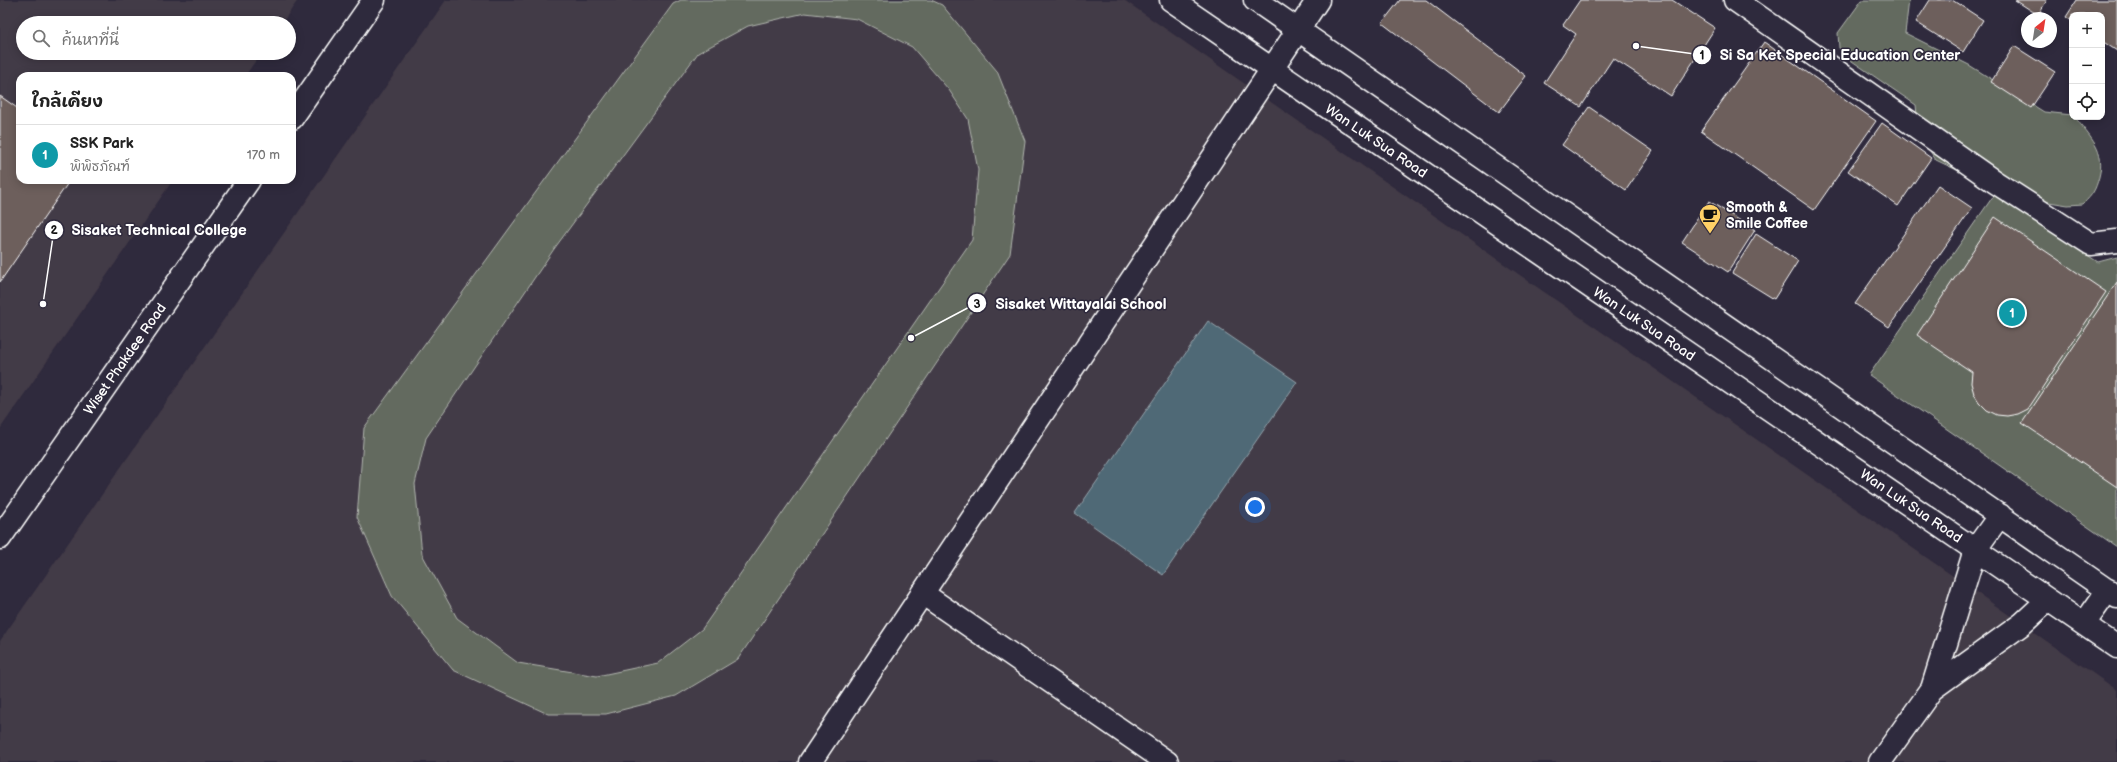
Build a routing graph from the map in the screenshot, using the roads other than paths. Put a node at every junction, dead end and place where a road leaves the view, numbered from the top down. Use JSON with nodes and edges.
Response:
{"nodes":[{"id":1,"x":374,"y":0,"type":"edge"},
{"id":2,"x":1171,"y":0,"type":"edge"},
{"id":3,"x":1255,"y":0,"type":"edge"},
{"id":4,"x":1318,"y":0,"type":"edge"},
{"id":5,"x":1735,"y":0,"type":"edge"},
{"id":6,"x":1297,"y":30,"type":"junction"},
{"id":7,"x":1272,"y":69,"type":"junction"},
{"id":8,"x":296,"y":112,"type":"edge"},
{"id":9,"x":246,"y":184,"type":"edge"},
{"id":10,"x":2117,"y":241,"type":"edge"},
{"id":11,"x":2000,"y":515,"type":"junction"},
{"id":12,"x":0,"y":538,"type":"edge"},
{"id":13,"x":1975,"y":550,"type":"junction"},
{"id":14,"x":922,"y":593,"type":"junction"},
{"id":15,"x":2112,"y":593,"type":"edge"},
{"id":16,"x":2048,"y":600,"type":"junction"},
{"id":17,"x":2084,"y":624,"type":"junction"},
{"id":18,"x":2117,"y":647,"type":"edge"},
{"id":19,"x":1932,"y":689,"type":"junction"},
{"id":20,"x":810,"y":762,"type":"edge"},
{"id":21,"x":1167,"y":762,"type":"edge"},
{"id":22,"x":1880,"y":762,"type":"edge"}],
"edges":[{"from":1,"to":8,"type":"street"},
{"from":2,"to":7,"type":"street","name":"Wan Luk Sua Road"},
{"from":3,"to":6,"type":"street"},
{"from":4,"to":6,"type":"street"},
{"from":5,"to":10,"type":"street"},
{"from":6,"to":7,"type":"street"},
{"from":6,"to":11,"type":"street"},
{"from":7,"to":13,"type":"street","name":"Wan Luk Sua Road"},
{"from":7,"to":14,"type":"street"},
{"from":9,"to":12,"type":"street","name":"Wiset Phakdee Road"},
{"from":11,"to":13,"type":"street"},
{"from":11,"to":15,"type":"street"},
{"from":13,"to":16,"type":"street","name":"Wan Luk Sua Road"},
{"from":13,"to":19,"type":"street"},
{"from":14,"to":20,"type":"street"},
{"from":14,"to":21,"type":"street"},
{"from":15,"to":17,"type":"street"},
{"from":16,"to":17,"type":"street","name":"Wan Luk Sua Road"},
{"from":16,"to":19,"type":"street"},
{"from":17,"to":18,"type":"street","name":"Wan Luk Sua Road"},
{"from":19,"to":22,"type":"street"}]}
